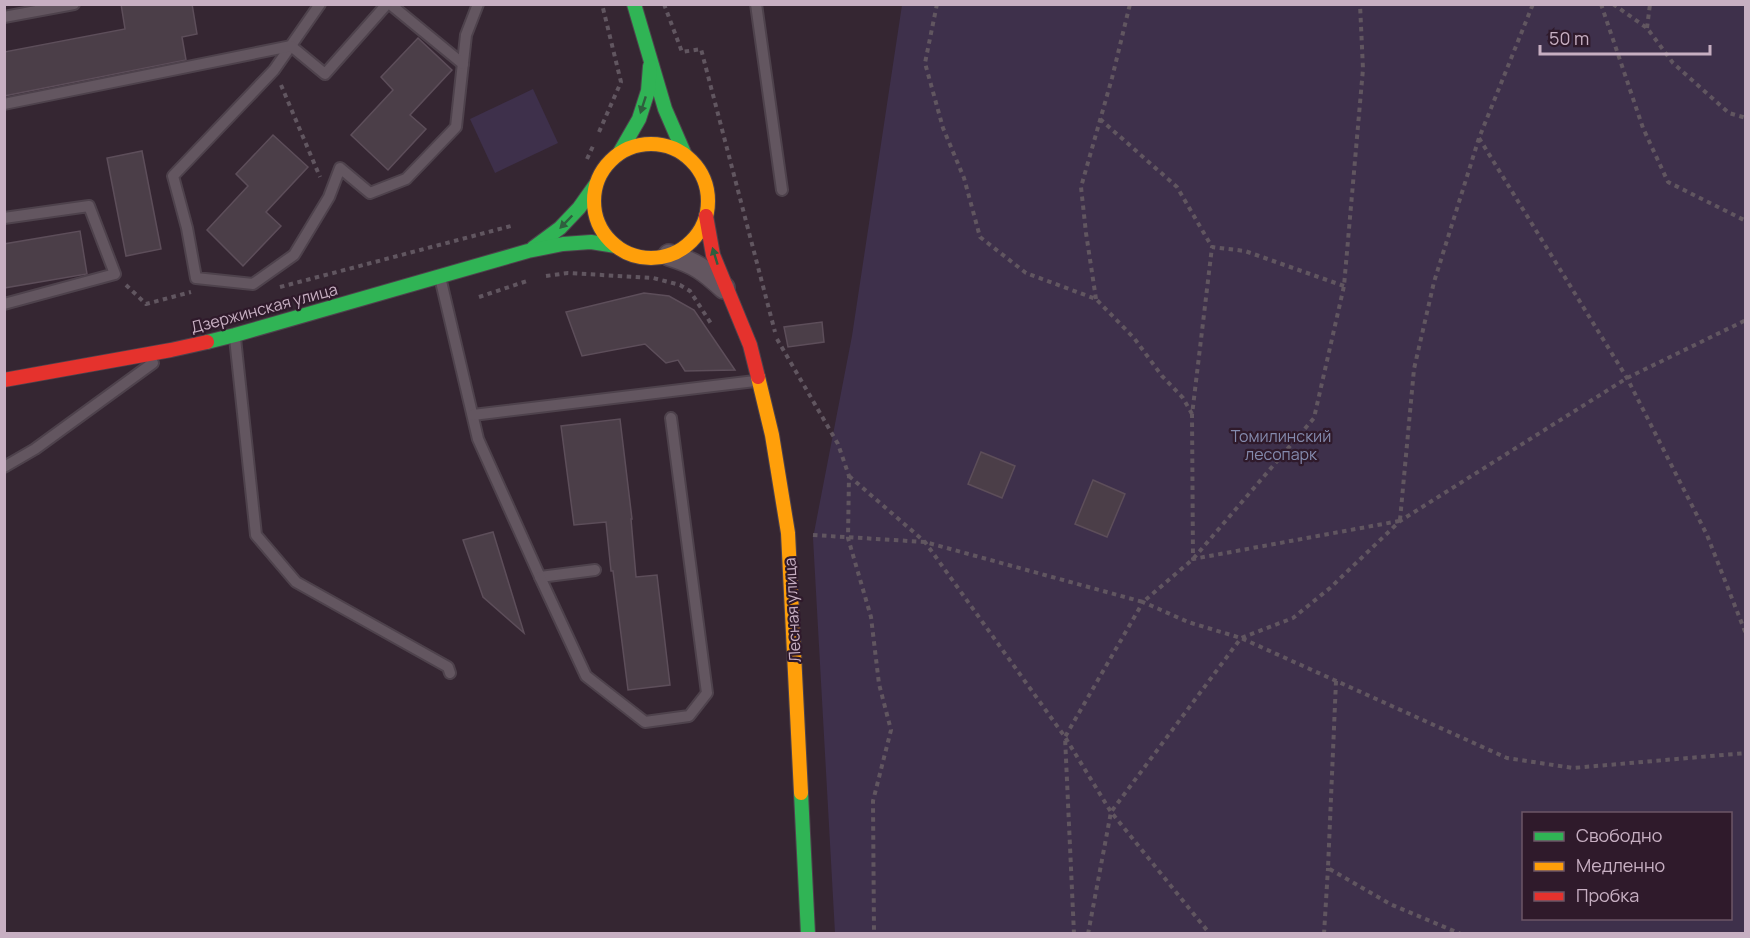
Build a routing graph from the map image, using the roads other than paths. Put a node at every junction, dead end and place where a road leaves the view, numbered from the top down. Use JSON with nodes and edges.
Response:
{"nodes":[{"id":1,"x":74,"y":4,"type":"edge"},
{"id":2,"x":320,"y":4,"type":"edge"},
{"id":3,"x":389,"y":4,"type":"edge"},
{"id":4,"x":478,"y":4,"type":"edge"},
{"id":5,"x":634,"y":4,"type":"edge"},
{"id":6,"x":756,"y":4,"type":"edge"},
{"id":7,"x":4,"y":17,"type":"edge"},
{"id":8,"x":291,"y":46,"type":"junction"},
{"id":9,"x":650,"y":54,"type":"junction"},
{"id":10,"x":463,"y":64,"type":"junction"},
{"id":11,"x":4,"y":104,"type":"edge"},
{"id":12,"x":620,"y":152,"type":"junction"},
{"id":13,"x":685,"y":155,"type":"junction"},
{"id":14,"x":596,"y":184,"type":"junction"},
{"id":15,"x":782,"y":190,"type":"dead end"},
{"id":16,"x":706,"y":216,"type":"junction"},
{"id":17,"x":4,"y":218,"type":"edge"},
{"id":18,"x":616,"y":246,"type":"junction"},
{"id":19,"x":528,"y":251,"type":"junction"},
{"id":20,"x":669,"y":255,"type":"junction"},
{"id":21,"x":440,"y":276,"type":"junction"},
{"id":22,"x":730,"y":294,"type":"junction"},
{"id":23,"x":4,"y":304,"type":"edge"},
{"id":24,"x":235,"y":335,"type":"junction"},
{"id":25,"x":171,"y":350,"type":"junction"},
{"id":26,"x":4,"y":380,"type":"edge"},
{"id":27,"x":759,"y":381,"type":"junction"},
{"id":28,"x":473,"y":415,"type":"junction"},
{"id":29,"x":671,"y":418,"type":"dead end"},
{"id":30,"x":4,"y":467,"type":"edge"},
{"id":31,"x":595,"y":570,"type":"dead end"},
{"id":32,"x":540,"y":577,"type":"junction"},
{"id":33,"x":450,"y":673,"type":"dead end"},
{"id":34,"x":808,"y":933,"type":"edge"}],
"edges":[{"from":1,"to":7,"type":"lane"},
{"from":2,"to":8,"type":"lane"},
{"from":3,"to":8,"type":"lane"},
{"from":3,"to":10,"type":"lane"},
{"from":4,"to":10,"type":"lane"},
{"from":5,"to":9,"type":"main road"},
{"from":6,"to":15,"type":"lane"},
{"from":8,"to":10,"type":"lane"},
{"from":8,"to":11,"type":"lane"},
{"from":9,"to":12,"type":"main road","one_way":true},
{"from":9,"to":13,"type":"main road"},
{"from":12,"to":13,"type":"main road"},
{"from":12,"to":14,"type":"main road"},
{"from":13,"to":16,"type":"main road"},
{"from":14,"to":18,"type":"main road"},
{"from":14,"to":19,"type":"main road","name":"Дзержинская улица","one_way":true},
{"from":16,"to":20,"type":"main road"},
{"from":22,"to":16,"type":"main road","name":"Лесная улица","one_way":true},
{"from":17,"to":23,"type":"lane"},
{"from":18,"to":19,"type":"main road","name":"Дзержинская улица"},
{"from":18,"to":20,"type":"main road"},
{"from":19,"to":21,"type":"main road","name":"Дзержинская улица"},
{"from":20,"to":22,"type":"street","name":"Лесная улица"},
{"from":21,"to":24,"type":"main road","name":"Дзержинская улица"},
{"from":21,"to":28,"type":"lane"},
{"from":22,"to":27,"type":"main road","name":"Лесная улица"},
{"from":24,"to":25,"type":"main road","name":"Дзержинская улица"},
{"from":24,"to":33,"type":"lane"},
{"from":25,"to":26,"type":"main road","name":"Дзержинская улица"},
{"from":25,"to":30,"type":"lane"},
{"from":27,"to":28,"type":"lane"},
{"from":27,"to":34,"type":"main road","name":"Лесная улица"},
{"from":28,"to":32,"type":"lane"},
{"from":29,"to":32,"type":"lane"},
{"from":31,"to":32,"type":"lane"}]}
